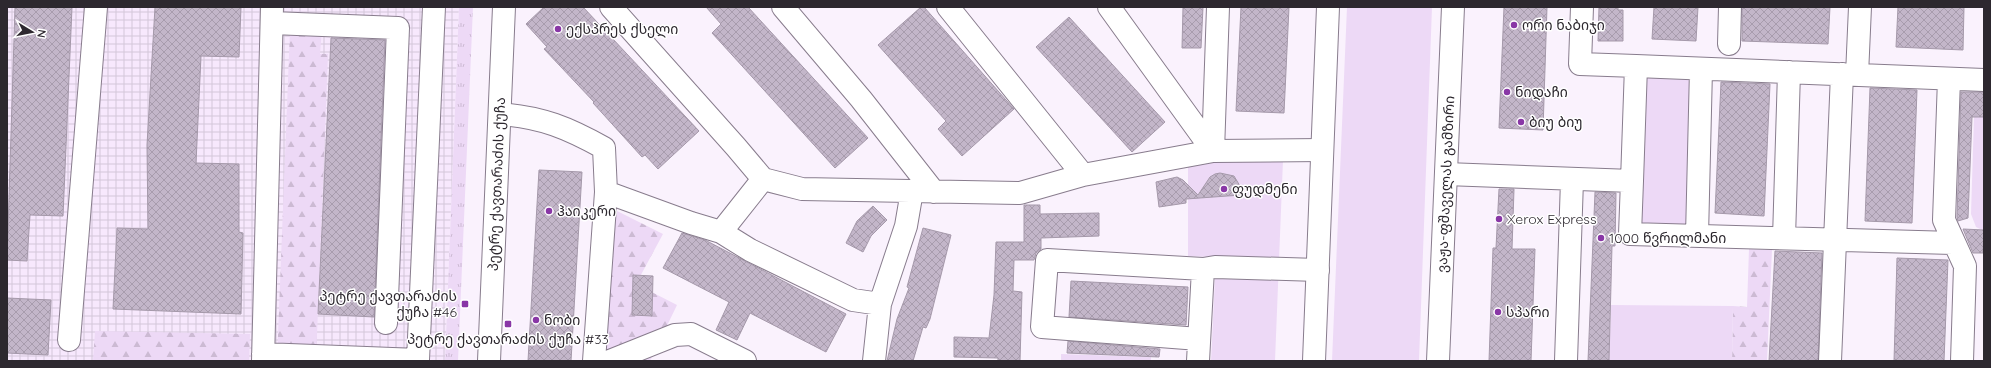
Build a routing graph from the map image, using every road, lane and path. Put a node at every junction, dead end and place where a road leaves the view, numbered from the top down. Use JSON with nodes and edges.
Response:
{"nodes":[{"id":1,"x":96,"y":7,"type":"edge"},
{"id":2,"x":434,"y":7,"type":"edge"},
{"id":3,"x":504,"y":7,"type":"edge"},
{"id":4,"x":611,"y":7,"type":"edge"},
{"id":5,"x":783,"y":7,"type":"edge"},
{"id":6,"x":948,"y":7,"type":"edge"},
{"id":7,"x":1109,"y":7,"type":"edge"},
{"id":8,"x":1218,"y":7,"type":"edge"},
{"id":9,"x":1328,"y":7,"type":"edge"},
{"id":10,"x":1453,"y":7,"type":"edge"},
{"id":11,"x":1582,"y":7,"type":"edge"},
{"id":12,"x":1730,"y":7,"type":"edge"},
{"id":13,"x":1860,"y":7,"type":"edge"},
{"id":14,"x":272,"y":15,"type":"edge"},
{"id":15,"x":1729,"y":44,"type":"dead end"},
{"id":16,"x":1636,"y":66,"type":"junction"},
{"id":17,"x":1701,"y":68,"type":"junction"},
{"id":18,"x":1789,"y":72,"type":"junction"},
{"id":19,"x":1850,"y":74,"type":"junction"},
{"id":20,"x":1949,"y":79,"type":"junction"},
{"id":21,"x":1984,"y":80,"type":"edge"},
{"id":22,"x":500,"y":114,"type":"junction"},
{"id":23,"x":1322,"y":150,"type":"junction"},
{"id":24,"x":1213,"y":151,"type":"junction"},
{"id":25,"x":1446,"y":174,"type":"junction"},
{"id":26,"x":1083,"y":175,"type":"junction"},
{"id":27,"x":763,"y":179,"type":"junction"},
{"id":28,"x":1572,"y":180,"type":"junction"},
{"id":29,"x":1632,"y":181,"type":"junction"},
{"id":30,"x":912,"y":191,"type":"junction"},
{"id":31,"x":606,"y":192,"type":"junction"},
{"id":32,"x":934,"y":192,"type":"junction"},
{"id":33,"x":721,"y":232,"type":"junction"},
{"id":34,"x":1697,"y":236,"type":"junction"},
{"id":35,"x":1784,"y":238,"type":"junction"},
{"id":36,"x":1835,"y":239,"type":"junction"},
{"id":37,"x":1953,"y":242,"type":"junction"},
{"id":38,"x":1203,"y":269,"type":"junction"},
{"id":39,"x":1318,"y":270,"type":"junction"},
{"id":40,"x":880,"y":304,"type":"junction"},
{"id":41,"x":386,"y":323,"type":"dead end"},
{"id":42,"x":1199,"y":339,"type":"junction"},
{"id":43,"x":69,"y":340,"type":"dead end"},
{"id":44,"x":263,"y":357,"type":"edge"},
{"id":45,"x":490,"y":361,"type":"edge"},
{"id":46,"x":594,"y":361,"type":"edge"},
{"id":47,"x":610,"y":361,"type":"edge"},
{"id":48,"x":745,"y":361,"type":"edge"},
{"id":49,"x":874,"y":361,"type":"edge"},
{"id":50,"x":1198,"y":361,"type":"edge"},
{"id":51,"x":1314,"y":361,"type":"edge"},
{"id":52,"x":1438,"y":361,"type":"edge"},
{"id":53,"x":1566,"y":361,"type":"edge"},
{"id":54,"x":1830,"y":361,"type":"edge"},
{"id":55,"x":1962,"y":361,"type":"edge"}],
"edges":[{"from":1,"to":43,"type":"street"},
{"from":2,"to":44,"type":"street"},
{"from":3,"to":22,"type":"street","name":"პეტრე ქავთარაძის ქუჩა"},
{"from":4,"to":27,"type":"street"},
{"from":5,"to":32,"type":"street"},
{"from":6,"to":26,"type":"street"},
{"from":7,"to":24,"type":"street"},
{"from":8,"to":24,"type":"street"},
{"from":9,"to":23,"type":"street"},
{"from":10,"to":25,"type":"street","name":"ვაჟა-ფშაველას გამზირი"},
{"from":11,"to":16,"type":"street"},
{"from":12,"to":15,"type":"street"},
{"from":13,"to":19,"type":"street"},
{"from":14,"to":41,"type":"street"},
{"from":14,"to":44,"type":"street"},
{"from":16,"to":17,"type":"street"},
{"from":16,"to":29,"type":"street"},
{"from":17,"to":18,"type":"street"},
{"from":17,"to":34,"type":"street"},
{"from":18,"to":19,"type":"street"},
{"from":18,"to":35,"type":"street"},
{"from":19,"to":20,"type":"street"},
{"from":19,"to":36,"type":"street"},
{"from":20,"to":21,"type":"street"},
{"from":20,"to":37,"type":"street"},
{"from":22,"to":31,"type":"street"},
{"from":22,"to":45,"type":"street","name":"პეტრე ქავთარაძის ქუჩა"},
{"from":23,"to":24,"type":"street"},
{"from":23,"to":39,"type":"street"},
{"from":24,"to":26,"type":"street"},
{"from":25,"to":28,"type":"street"},
{"from":25,"to":52,"type":"street","name":"ვაჟა-ფშაველას გამზირი"},
{"from":26,"to":32,"type":"street"},
{"from":27,"to":30,"type":"street"},
{"from":27,"to":33,"type":"street"},
{"from":28,"to":29,"type":"street"},
{"from":28,"to":53,"type":"street"},
{"from":29,"to":34,"type":"street"},
{"from":30,"to":32,"type":"street"},
{"from":30,"to":40,"type":"street"},
{"from":31,"to":33,"type":"street"},
{"from":31,"to":46,"type":"street"},
{"from":33,"to":40,"type":"street"},
{"from":34,"to":35,"type":"street"},
{"from":35,"to":36,"type":"street"},
{"from":36,"to":37,"type":"street"},
{"from":36,"to":54,"type":"street"},
{"from":37,"to":55,"type":"street"},
{"from":38,"to":39,"type":"street"},
{"from":38,"to":42,"type":"street"},
{"from":38,"to":42,"type":"street"},
{"from":39,"to":51,"type":"street"},
{"from":40,"to":49,"type":"street"},
{"from":42,"to":50,"type":"street"},
{"from":47,"to":48,"type":"street"}]}
